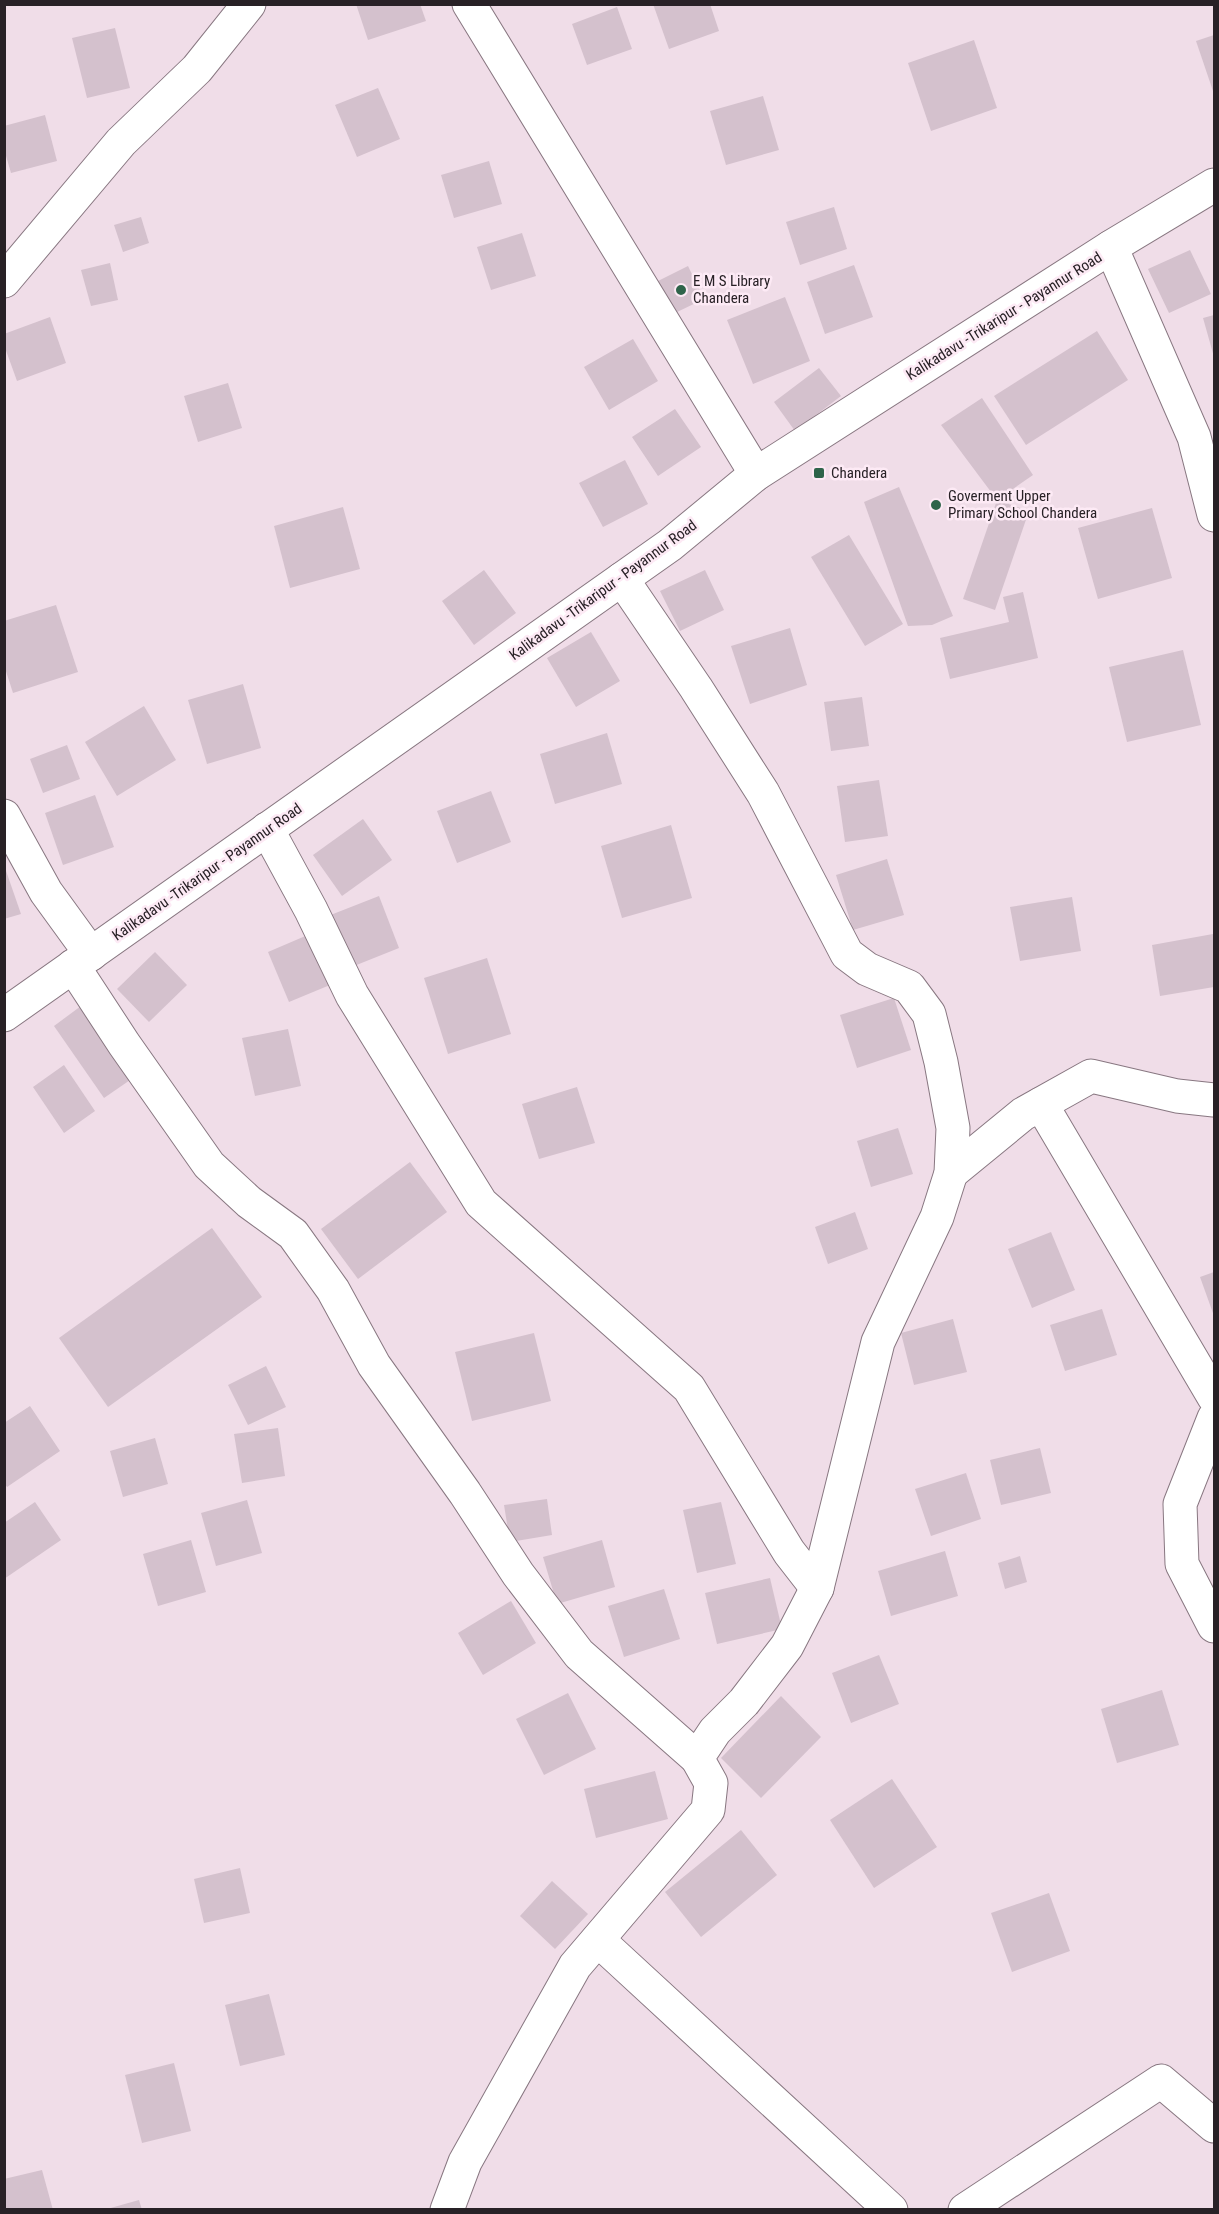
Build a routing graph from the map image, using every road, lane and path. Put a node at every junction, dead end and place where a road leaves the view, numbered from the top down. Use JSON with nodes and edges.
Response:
{"nodes":[{"id":1,"x":249,"y":4,"type":"edge"},
{"id":2,"x":469,"y":4,"type":"edge"},
{"id":3,"x":1215,"y":185,"type":"edge"},
{"id":4,"x":1111,"y":247,"type":"junction"},
{"id":5,"x":4,"y":280,"type":"edge"},
{"id":6,"x":756,"y":474,"type":"junction"},
{"id":7,"x":1215,"y":515,"type":"edge"},
{"id":8,"x":622,"y":579,"type":"junction"},
{"id":9,"x":4,"y":816,"type":"edge"},
{"id":10,"x":267,"y":829,"type":"junction"},
{"id":11,"x":82,"y":960,"type":"junction"},
{"id":12,"x":4,"y":1015,"type":"edge"},
{"id":13,"x":1215,"y":1100,"type":"edge"},
{"id":14,"x":1041,"y":1104,"type":"junction"},
{"id":15,"x":951,"y":1173,"type":"junction"},
{"id":16,"x":1215,"y":1397,"type":"edge"},
{"id":17,"x":1215,"y":1418,"type":"edge"},
{"id":18,"x":817,"y":1588,"type":"junction"},
{"id":19,"x":1215,"y":1626,"type":"edge"},
{"id":20,"x":697,"y":1758,"type":"junction"},
{"id":21,"x":598,"y":1940,"type":"junction"},
{"id":22,"x":1215,"y":2126,"type":"edge"},
{"id":23,"x":447,"y":2210,"type":"edge"},
{"id":24,"x":891,"y":2210,"type":"edge"},
{"id":25,"x":965,"y":2210,"type":"edge"}],
"edges":[{"from":1,"to":5,"type":"street"},
{"from":2,"to":6,"type":"street"},
{"from":3,"to":4,"type":"street","name":"Kalikadavu -Trikaripur - Payannur Road"},
{"from":4,"to":6,"type":"street","name":"Kalikadavu -Trikaripur - Payannur Road"},
{"from":4,"to":7,"type":"street"},
{"from":6,"to":8,"type":"street","name":"Kalikadavu -Trikaripur - Payannur Road"},
{"from":8,"to":10,"type":"street","name":"Kalikadavu -Trikaripur - Payannur Road"},
{"from":8,"to":15,"type":"street"},
{"from":9,"to":11,"type":"street"},
{"from":10,"to":11,"type":"street","name":"Kalikadavu -Trikaripur - Payannur Road"},
{"from":10,"to":18,"type":"street"},
{"from":11,"to":12,"type":"street","name":"Kalikadavu -Trikaripur - Payannur Road"},
{"from":11,"to":20,"type":"street"},
{"from":13,"to":14,"type":"street"},
{"from":14,"to":15,"type":"street"},
{"from":14,"to":16,"type":"street"},
{"from":15,"to":18,"type":"street"},
{"from":17,"to":19,"type":"street"},
{"from":18,"to":20,"type":"street"},
{"from":20,"to":21,"type":"street"},
{"from":21,"to":23,"type":"street"},
{"from":21,"to":24,"type":"street"},
{"from":22,"to":25,"type":"street"}]}
